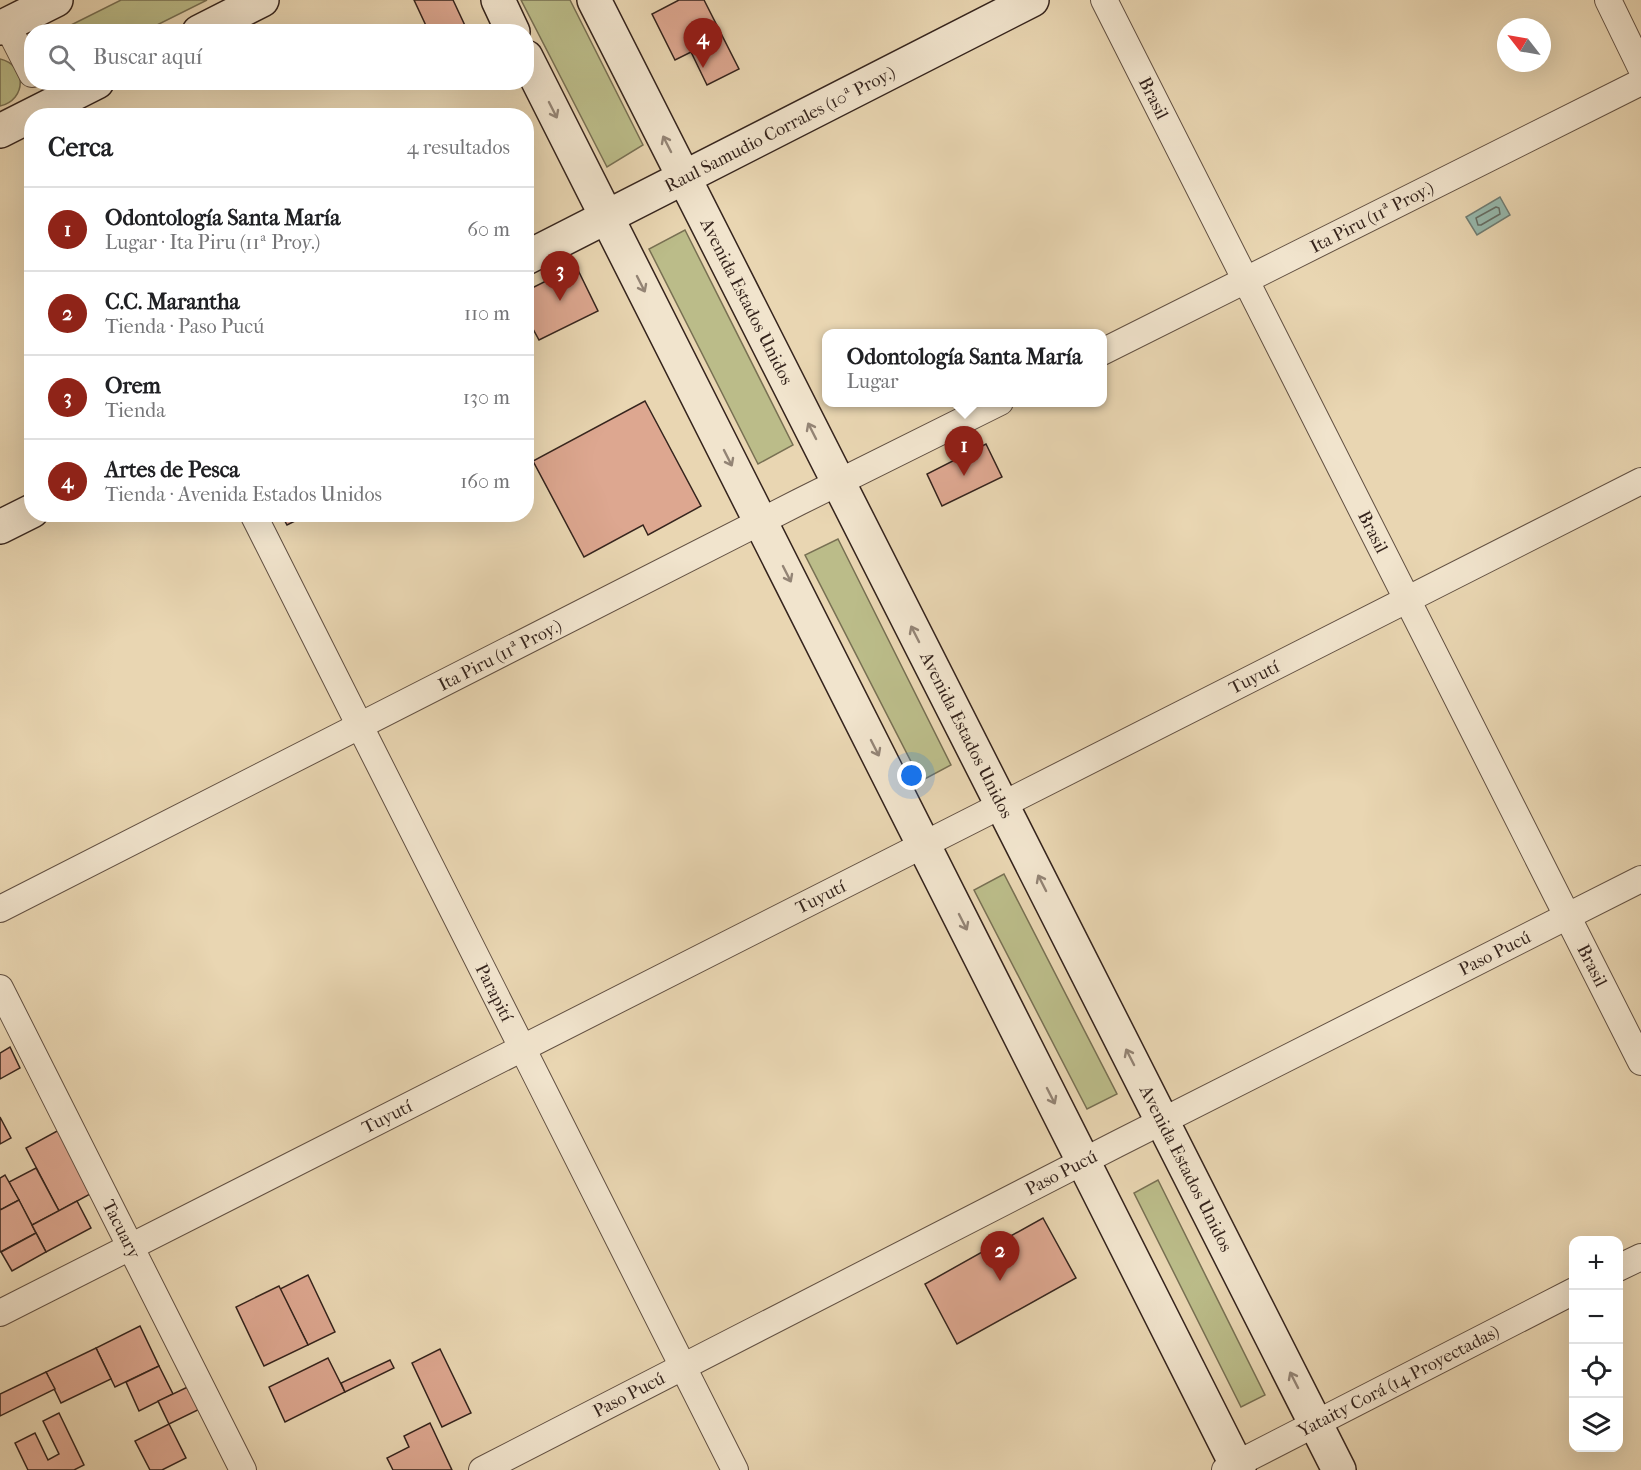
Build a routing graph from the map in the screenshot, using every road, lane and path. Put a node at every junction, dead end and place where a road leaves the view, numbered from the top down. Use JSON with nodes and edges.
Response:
{"nodes":[{"id":1,"x":56,"y":0,"type":"edge"},
{"id":2,"x":262,"y":0,"type":"edge"},
{"id":3,"x":498,"y":0,"type":"edge"},
{"id":4,"x":594,"y":0,"type":"edge"},
{"id":5,"x":1032,"y":0,"type":"edge"},
{"id":6,"x":1104,"y":0,"type":"edge"},
{"id":7,"x":1608,"y":0,"type":"edge"},
{"id":8,"x":215,"y":24,"type":"edge"},
{"id":9,"x":509,"y":24,"type":"edge"},
{"id":10,"x":3,"y":27,"type":"edge"},
{"id":11,"x":24,"y":61,"type":"edge"},
{"id":12,"x":1641,"y":68,"type":"edge"},
{"id":13,"x":534,"y":73,"type":"edge"},
{"id":14,"x":1641,"y":82,"type":"edge"},
{"id":15,"x":76,"y":90,"type":"edge"},
{"id":16,"x":45,"y":102,"type":"edge"},
{"id":17,"x":24,"y":116,"type":"edge"},
{"id":18,"x":0,"y":131,"type":"edge"},
{"id":19,"x":684,"y":178,"type":"junction"},
{"id":20,"x":607,"y":217,"type":"junction"},
{"id":21,"x":534,"y":254,"type":"edge"},
{"id":22,"x":1247,"y":280,"type":"junction"},
{"id":23,"x":1107,"y":350,"type":"edge"},
{"id":24,"x":990,"y":407,"type":"edge"},
{"id":25,"x":1641,"y":481,"type":"edge"},
{"id":26,"x":838,"y":483,"type":"junction"},
{"id":27,"x":24,"y":515,"type":"edge"},
{"id":28,"x":258,"y":522,"type":"edge"},
{"id":29,"x":761,"y":522,"type":"junction"},
{"id":30,"x":0,"y":527,"type":"edge"},
{"id":31,"x":1408,"y":599,"type":"junction"},
{"id":32,"x":360,"y":726,"type":"junction"},
{"id":33,"x":1003,"y":806,"type":"junction"},
{"id":34,"x":924,"y":846,"type":"junction"},
{"id":35,"x":1641,"y":879,"type":"edge"},
{"id":36,"x":0,"y":909,"type":"edge"},
{"id":37,"x":1568,"y":916,"type":"junction"},
{"id":38,"x":0,"y":988,"type":"edge"},
{"id":39,"x":523,"y":1049,"type":"junction"},
{"id":40,"x":1641,"y":1062,"type":"edge"},
{"id":41,"x":1163,"y":1122,"type":"junction"},
{"id":42,"x":1084,"y":1162,"type":"junction"},
{"id":43,"x":131,"y":1247,"type":"junction"},
{"id":44,"x":1641,"y":1257,"type":"edge"},
{"id":45,"x":1623,"y":1266,"type":"edge"},
{"id":46,"x":1569,"y":1294,"type":"edge"},
{"id":47,"x":0,"y":1313,"type":"edge"},
{"id":48,"x":683,"y":1367,"type":"junction"},
{"id":49,"x":1316,"y":1424,"type":"junction"},
{"id":50,"x":1233,"y":1468,"type":"edge"},
{"id":51,"x":243,"y":1470,"type":"edge"},
{"id":52,"x":482,"y":1470,"type":"edge"},
{"id":53,"x":735,"y":1470,"type":"edge"},
{"id":54,"x":1339,"y":1470,"type":"edge"}],
"edges":[{"from":1,"to":10,"type":"main road"},
{"from":2,"to":8,"type":"main road"},
{"from":3,"to":9,"type":"main road"},
{"from":19,"to":4,"type":"main road","name":"Avenida Estados Unidos","one_way":true},
{"from":5,"to":19,"type":"main road","name":"Raul Samudio Corrales (10ª Proy.)"},
{"from":6,"to":22,"type":"street","name":"Brasil"},
{"from":7,"to":12,"type":"street"},
{"from":10,"to":11,"type":"street"},
{"from":13,"to":20,"type":"main road","one_way":true},
{"from":14,"to":22,"type":"street","name":"Ita Piru (11ª Proy.)"},
{"from":15,"to":16,"type":"main road"},
{"from":17,"to":18,"type":"main road"},
{"from":19,"to":20,"type":"main road","name":"Raul Samudio Corrales (10ª Proy.)"},
{"from":26,"to":19,"type":"main road","name":"Avenida Estados Unidos","one_way":true},
{"from":20,"to":21,"type":"main road","name":"Raul Samudio Corrales (10ª Proy.)"},
{"from":20,"to":29,"type":"main road","one_way":true},
{"from":22,"to":23,"type":"street","name":"Ita Piru (11ª Proy.)"},
{"from":22,"to":31,"type":"street","name":"Brasil"},
{"from":24,"to":26,"type":"street","name":"Ita Piru (11ª Proy.)"},
{"from":25,"to":31,"type":"street","name":"Tuyutí"},
{"from":26,"to":29,"type":"street","name":"Ita Piru (11ª Proy.)"},
{"from":33,"to":26,"type":"main road","name":"Avenida Estados Unidos","one_way":true},
{"from":27,"to":30,"type":"main road"},
{"from":28,"to":32,"type":"street","name":"Parapití"},
{"from":29,"to":32,"type":"street","name":"Ita Piru (11ª Proy.)"},
{"from":29,"to":34,"type":"main road","one_way":true},
{"from":31,"to":33,"type":"street","name":"Tuyutí"},
{"from":31,"to":37,"type":"street","name":"Brasil"},
{"from":32,"to":36,"type":"street","name":"Ita Piru (11ª Proy.)"},
{"from":32,"to":39,"type":"street","name":"Parapití"},
{"from":33,"to":34,"type":"street","name":"Tuyutí"},
{"from":41,"to":33,"type":"main road","name":"Avenida Estados Unidos","one_way":true},
{"from":34,"to":39,"type":"street","name":"Tuyutí"},
{"from":34,"to":42,"type":"main road","one_way":true},
{"from":35,"to":37,"type":"street","name":"Paso Pucú"},
{"from":37,"to":40,"type":"street","name":"Brasil"},
{"from":37,"to":41,"type":"street","name":"Paso Pucú"},
{"from":38,"to":43,"type":"street","name":"Tacuary"},
{"from":39,"to":43,"type":"street","name":"Tuyutí"},
{"from":39,"to":48,"type":"street","name":"Parapití"},
{"from":41,"to":42,"type":"street","name":"Paso Pucú"},
{"from":49,"to":41,"type":"main road","name":"Avenida Estados Unidos","one_way":true},
{"from":42,"to":48,"type":"street","name":"Paso Pucú"},
{"from":42,"to":50,"type":"main road"},
{"from":43,"to":47,"type":"street","name":"Tuyutí"},
{"from":43,"to":51,"type":"street","name":"Tacuary"},
{"from":44,"to":45,"type":"street"},
{"from":46,"to":49,"type":"street","name":"Yataity Corá (14 Proyectadas)"},
{"from":48,"to":52,"type":"street","name":"Paso Pucú"},
{"from":48,"to":53,"type":"street","name":"Parapití"},
{"from":49,"to":50,"type":"street","name":"Yataity Corá (14 Proyectadas)"},
{"from":49,"to":54,"type":"main road","name":"Avenida Estados Unidos"}]}
